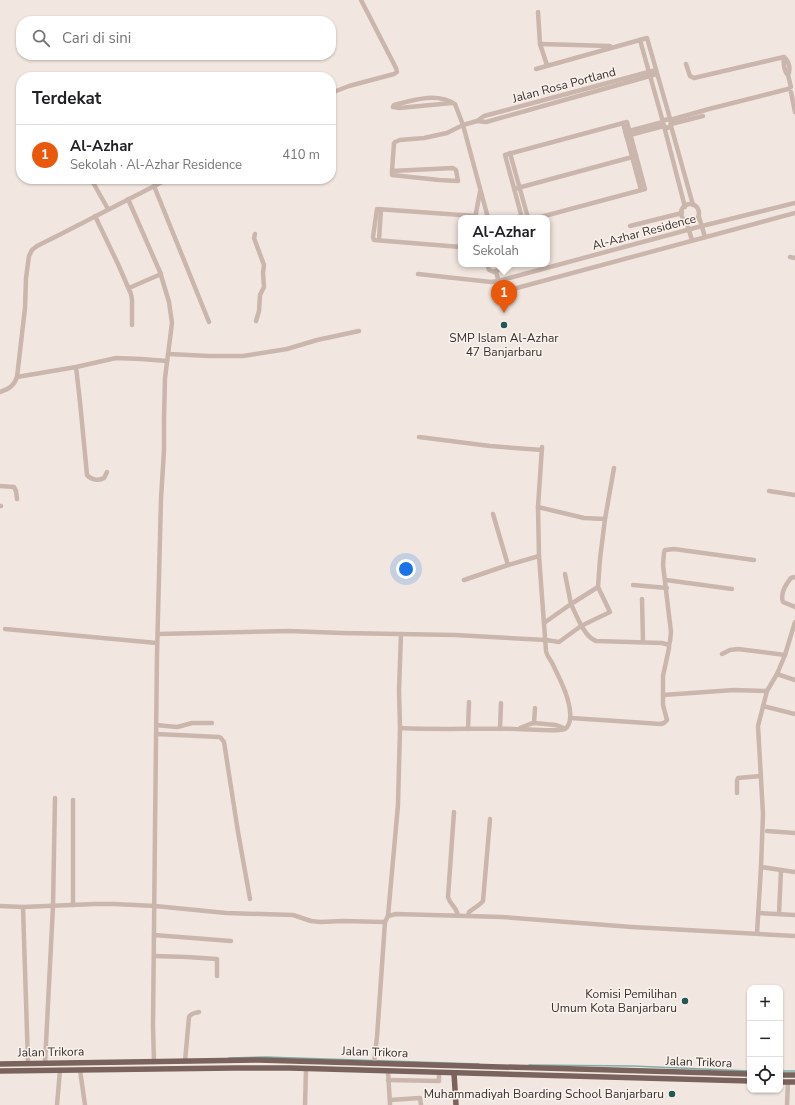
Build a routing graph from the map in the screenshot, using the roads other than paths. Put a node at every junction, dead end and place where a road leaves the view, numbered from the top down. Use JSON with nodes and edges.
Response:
{"nodes":[{"id":1,"x":361,"y":0,"type":"edge"},
{"id":2,"x":538,"y":12,"type":"dead end"},
{"id":3,"x":640,"y":40,"type":"junction"},
{"id":4,"x":540,"y":44,"type":"junction"},
{"id":5,"x":616,"y":46,"type":"junction"},
{"id":6,"x":686,"y":64,"type":"dead end"},
{"id":7,"x":547,"y":66,"type":"junction"},
{"id":8,"x":536,"y":68,"type":"dead end"},
{"id":9,"x":657,"y":72,"type":"junction"},
{"id":10,"x":650,"y":74,"type":"junction"},
{"id":11,"x":336,"y":91,"type":"edge"},
{"id":12,"x":790,"y":92,"type":"dead end"},
{"id":13,"x":454,"y":103,"type":"junction"},
{"id":14,"x":795,"y":112,"type":"edge"},
{"id":15,"x":703,"y":116,"type":"dead end"},
{"id":16,"x":670,"y":122,"type":"junction"},
{"id":17,"x":663,"y":124,"type":"junction"},
{"id":18,"x":463,"y":125,"type":"junction"},
{"id":19,"x":628,"y":134,"type":"junction"},
{"id":20,"x":510,"y":153,"type":"junction"},
{"id":21,"x":634,"y":156,"type":"junction"},
{"id":22,"x":392,"y":171,"type":"junction"},
{"id":23,"x":94,"y":184,"type":"edge"},
{"id":24,"x":158,"y":184,"type":"edge"},
{"id":25,"x":154,"y":186,"type":"junction"},
{"id":26,"x":520,"y":187,"type":"junction"},
{"id":27,"x":480,"y":188,"type":"junction"},
{"id":28,"x":514,"y":189,"type":"junction"},
{"id":29,"x":689,"y":191,"type":"junction"},
{"id":30,"x":682,"y":193,"type":"junction"},
{"id":31,"x":128,"y":199,"type":"junction"},
{"id":32,"x":795,"y":203,"type":"edge"},
{"id":33,"x":693,"y":205,"type":"junction"},
{"id":34,"x":685,"y":207,"type":"junction"},
{"id":35,"x":108,"y":209,"type":"junction"},
{"id":36,"x":682,"y":213,"type":"junction"},
{"id":37,"x":795,"y":213,"type":"edge"},
{"id":38,"x":475,"y":215,"type":"edge"},
{"id":39,"x":487,"y":215,"type":"edge"},
{"id":40,"x":521,"y":215,"type":"edge"},
{"id":41,"x":527,"y":215,"type":"edge"},
{"id":42,"x":548,"y":215,"type":"edge"},
{"id":43,"x":95,"y":216,"type":"junction"},
{"id":44,"x":458,"y":216,"type":"edge"},
{"id":45,"x":698,"y":217,"type":"junction"},
{"id":46,"x":686,"y":221,"type":"junction"},
{"id":47,"x":630,"y":226,"type":"dead end"},
{"id":48,"x":702,"y":226,"type":"junction"},
{"id":49,"x":688,"y":230,"type":"junction"},
{"id":50,"x":255,"y":234,"type":"dead end"},
{"id":51,"x":705,"y":237,"type":"junction"},
{"id":52,"x":692,"y":240,"type":"junction"},
{"id":53,"x":458,"y":247,"type":"edge"},
{"id":54,"x":488,"y":267,"type":"edge"},
{"id":55,"x":499,"y":267,"type":"edge"},
{"id":56,"x":496,"y":272,"type":"junction"},
{"id":57,"x":161,"y":274,"type":"junction"},
{"id":58,"x":418,"y":274,"type":"dead end"},
{"id":59,"x":498,"y":281,"type":"junction"},
{"id":60,"x":129,"y":288,"type":"junction"},
{"id":61,"x":256,"y":321,"type":"dead end"},
{"id":62,"x":209,"y":322,"type":"dead end"},
{"id":63,"x":132,"y":325,"type":"dead end"},
{"id":64,"x":359,"y":331,"type":"dead end"},
{"id":65,"x":168,"y":354,"type":"junction"},
{"id":66,"x":167,"y":361,"type":"junction"},
{"id":67,"x":76,"y":367,"type":"junction"},
{"id":68,"x":17,"y":377,"type":"junction"},
{"id":69,"x":0,"y":392,"type":"edge"},
{"id":70,"x":419,"y":437,"type":"dead end"},
{"id":71,"x":614,"y":468,"type":"dead end"},
{"id":72,"x":107,"y":472,"type":"dead end"},
{"id":73,"x":0,"y":486,"type":"edge"},
{"id":74,"x":769,"y":491,"type":"dead end"},
{"id":75,"x":795,"y":495,"type":"edge"},
{"id":76,"x":17,"y":499,"type":"dead end"},
{"id":77,"x":538,"y":506,"type":"junction"},
{"id":78,"x":493,"y":514,"type":"dead end"},
{"id":79,"x":605,"y":519,"type":"junction"},
{"id":80,"x":539,"y":556,"type":"junction"},
{"id":81,"x":754,"y":560,"type":"dead end"},
{"id":82,"x":508,"y":565,"type":"junction"},
{"id":83,"x":566,"y":574,"type":"dead end"},
{"id":84,"x":795,"y":577,"type":"edge"},
{"id":85,"x":464,"y":580,"type":"dead end"},
{"id":86,"x":666,"y":580,"type":"junction"},
{"id":87,"x":633,"y":585,"type":"dead end"},
{"id":88,"x":598,"y":587,"type":"junction"},
{"id":89,"x":667,"y":588,"type":"junction"},
{"id":90,"x":732,"y":589,"type":"dead end"},
{"id":91,"x":642,"y":599,"type":"dead end"},
{"id":92,"x":572,"y":604,"type":"junction"},
{"id":93,"x":795,"y":607,"type":"edge"},
{"id":94,"x":795,"y":622,"type":"edge"},
{"id":95,"x":544,"y":623,"type":"junction"},
{"id":96,"x":581,"y":626,"type":"junction"},
{"id":97,"x":5,"y":629,"type":"dead end"},
{"id":98,"x":158,"y":634,"type":"junction"},
{"id":99,"x":401,"y":634,"type":"junction"},
{"id":100,"x":546,"y":640,"type":"junction"},
{"id":101,"x":643,"y":642,"type":"junction"},
{"id":102,"x":158,"y":643,"type":"junction"},
{"id":103,"x":669,"y":645,"type":"junction"},
{"id":104,"x":722,"y":654,"type":"dead end"},
{"id":105,"x":785,"y":655,"type":"junction"},
{"id":106,"x":777,"y":674,"type":"junction"},
{"id":107,"x":795,"y":680,"type":"edge"},
{"id":108,"x":767,"y":691,"type":"junction"},
{"id":109,"x":663,"y":695,"type":"junction"},
{"id":110,"x":469,"y":702,"type":"dead end"},
{"id":111,"x":501,"y":703,"type":"dead end"},
{"id":112,"x":763,"y":706,"type":"junction"},
{"id":113,"x":535,"y":708,"type":"dead end"},
{"id":114,"x":795,"y":714,"type":"edge"},
{"id":115,"x":571,"y":718,"type":"junction"},
{"id":116,"x":212,"y":723,"type":"dead end"},
{"id":117,"x":534,"y":723,"type":"junction"},
{"id":118,"x":156,"y":725,"type":"junction"},
{"id":119,"x":400,"y":728,"type":"junction"},
{"id":120,"x":468,"y":729,"type":"junction"},
{"id":121,"x":500,"y":729,"type":"junction"},
{"id":122,"x":519,"y":729,"type":"junction"},
{"id":123,"x":565,"y":729,"type":"junction"},
{"id":124,"x":156,"y":734,"type":"junction"},
{"id":125,"x":761,"y":776,"type":"junction"},
{"id":126,"x":737,"y":793,"type":"dead end"},
{"id":127,"x":55,"y":798,"type":"dead end"},
{"id":128,"x":73,"y":800,"type":"dead end"},
{"id":129,"x":454,"y":812,"type":"dead end"},
{"id":130,"x":490,"y":819,"type":"dead end"},
{"id":131,"x":766,"y":831,"type":"dead end"},
{"id":132,"x":795,"y":833,"type":"edge"},
{"id":133,"x":761,"y":867,"type":"junction"},
{"id":134,"x":781,"y":870,"type":"junction"},
{"id":135,"x":795,"y":872,"type":"edge"},
{"id":136,"x":250,"y":899,"type":"dead end"},
{"id":137,"x":73,"y":905,"type":"junction"},
{"id":138,"x":0,"y":906,"type":"edge"},
{"id":139,"x":53,"y":906,"type":"junction"},
{"id":140,"x":154,"y":906,"type":"junction"},
{"id":141,"x":23,"y":907,"type":"junction"},
{"id":142,"x":759,"y":912,"type":"junction"},
{"id":143,"x":779,"y":914,"type":"junction"},
{"id":144,"x":795,"y":915,"type":"edge"},
{"id":145,"x":388,"y":916,"type":"junction"},
{"id":146,"x":458,"y":916,"type":"junction"},
{"id":147,"x":468,"y":916,"type":"junction"},
{"id":148,"x":385,"y":922,"type":"junction"},
{"id":149,"x":757,"y":933,"type":"junction"},
{"id":150,"x":154,"y":935,"type":"junction"},
{"id":151,"x":795,"y":936,"type":"edge"},
{"id":152,"x":231,"y":941,"type":"dead end"},
{"id":153,"x":154,"y":956,"type":"junction"},
{"id":154,"x":217,"y":959,"type":"junction"},
{"id":155,"x":223,"y":960,"type":"dead end"},
{"id":156,"x":217,"y":976,"type":"dead end"},
{"id":157,"x":199,"y":1012,"type":"dead end"},
{"id":158,"x":185,"y":1061,"type":"junction"},
{"id":159,"x":135,"y":1062,"type":"junction"},
{"id":160,"x":154,"y":1062,"type":"junction"},
{"id":161,"x":28,"y":1063,"type":"junction"},
{"id":162,"x":45,"y":1063,"type":"junction"},
{"id":163,"x":365,"y":1063,"type":"junction"},
{"id":164,"x":374,"y":1063,"type":"junction"},
{"id":165,"x":0,"y":1064,"type":"edge"},
{"id":166,"x":135,"y":1069,"type":"junction"},
{"id":167,"x":306,"y":1069,"type":"junction"},
{"id":168,"x":60,"y":1070,"type":"junction"},
{"id":169,"x":80,"y":1070,"type":"junction"},
{"id":170,"x":365,"y":1070,"type":"junction"},
{"id":171,"x":597,"y":1070,"type":"junction"},
{"id":172,"x":0,"y":1071,"type":"edge"},
{"id":173,"x":388,"y":1071,"type":"junction"},
{"id":174,"x":439,"y":1073,"type":"junction"},
{"id":175,"x":454,"y":1073,"type":"junction"},
{"id":176,"x":747,"y":1074,"type":"edge"},
{"id":177,"x":783,"y":1075,"type":"edge"},
{"id":178,"x":795,"y":1075,"type":"edge"},
{"id":179,"x":597,"y":1077,"type":"junction"},
{"id":180,"x":388,"y":1080,"type":"junction"},
{"id":181,"x":747,"y":1081,"type":"edge"},
{"id":182,"x":783,"y":1082,"type":"edge"},
{"id":183,"x":788,"y":1082,"type":"junction"},
{"id":184,"x":795,"y":1082,"type":"edge"},
{"id":185,"x":390,"y":1103,"type":"edge"},
{"id":186,"x":57,"y":1105,"type":"edge"},
{"id":187,"x":85,"y":1105,"type":"edge"},
{"id":188,"x":305,"y":1105,"type":"edge"},
{"id":189,"x":421,"y":1105,"type":"edge"},
{"id":190,"x":456,"y":1105,"type":"edge"},
{"id":191,"x":787,"y":1105,"type":"edge"}],
"edges":[{"from":1,"to":11,"type":"street"},
{"from":2,"to":4,"type":"street"},
{"from":3,"to":5,"type":"street"},
{"from":3,"to":9,"type":"street"},
{"from":3,"to":10,"type":"street"},
{"from":4,"to":5,"type":"street"},
{"from":4,"to":7,"type":"street"},
{"from":5,"to":7,"type":"street"},
{"from":6,"to":16,"type":"street"},
{"from":7,"to":8,"type":"street"},
{"from":9,"to":10,"type":"street","name":"Jalan Rosa Portland"},
{"from":9,"to":16,"type":"street"},
{"from":10,"to":17,"type":"street"},
{"from":10,"to":18,"type":"street","name":"Jalan Rosa Portland"},
{"from":12,"to":14,"type":"street"},
{"from":13,"to":13,"type":"street"},
{"from":13,"to":18,"type":"street"},
{"from":15,"to":16,"type":"street"},
{"from":16,"to":17,"type":"street"},
{"from":16,"to":17,"type":"street"},
{"from":16,"to":29,"type":"street"},
{"from":17,"to":19,"type":"street"},
{"from":17,"to":30,"type":"street"},
{"from":18,"to":22,"type":"street","name":"Jalan Rosa Portland"},
{"from":18,"to":27,"type":"street"},
{"from":19,"to":20,"type":"street"},
{"from":19,"to":21,"type":"street"},
{"from":20,"to":26,"type":"street"},
{"from":20,"to":28,"type":"street"},
{"from":21,"to":26,"type":"street"},
{"from":21,"to":42,"type":"street"},
{"from":22,"to":22,"type":"street"},
{"from":23,"to":35,"type":"street"},
{"from":24,"to":25,"type":"street"},
{"from":25,"to":31,"type":"street"},
{"from":25,"to":62,"type":"street"},
{"from":26,"to":28,"type":"street"},
{"from":26,"to":41,"type":"street"},
{"from":27,"to":38,"type":"street"},
{"from":27,"to":39,"type":"street"},
{"from":28,"to":40,"type":"street"},
{"from":29,"to":30,"type":"street"},
{"from":29,"to":33,"type":"street"},
{"from":30,"to":34,"type":"street"},
{"from":31,"to":35,"type":"street"},
{"from":31,"to":57,"type":"street"},
{"from":32,"to":48,"type":"street","name":"Al-Azhar Residence"},
{"from":33,"to":34,"type":"street"},
{"from":33,"to":45,"type":"street"},
{"from":34,"to":36,"type":"street"},
{"from":35,"to":43,"type":"street"},
{"from":36,"to":46,"type":"street"},
{"from":36,"to":47,"type":"street"},
{"from":37,"to":51,"type":"street","name":"Al-Azhar Residence"},
{"from":43,"to":60,"type":"street"},
{"from":43,"to":68,"type":"street"},
{"from":44,"to":53,"type":"street"},
{"from":45,"to":46,"type":"street"},
{"from":45,"to":48,"type":"street"},
{"from":46,"to":49,"type":"street"},
{"from":48,"to":49,"type":"street","name":"Al-Azhar Residence"},
{"from":48,"to":51,"type":"street"},
{"from":49,"to":52,"type":"street"},
{"from":49,"to":59,"type":"street","name":"Al-Azhar Residence"},
{"from":50,"to":61,"type":"street"},
{"from":51,"to":52,"type":"street","name":"Al-Azhar Residence"},
{"from":52,"to":59,"type":"street","name":"Al-Azhar Residence"},
{"from":54,"to":56,"type":"street"},
{"from":55,"to":56,"type":"street"},
{"from":56,"to":59,"type":"street"},
{"from":57,"to":60,"type":"street"},
{"from":57,"to":65,"type":"street"},
{"from":58,"to":59,"type":"street","name":"Al-Azhar Residence"},
{"from":60,"to":63,"type":"street"},
{"from":64,"to":65,"type":"street"},
{"from":65,"to":66,"type":"street"},
{"from":66,"to":67,"type":"street"},
{"from":66,"to":98,"type":"street"},
{"from":67,"to":68,"type":"street"},
{"from":67,"to":72,"type":"street"},
{"from":68,"to":69,"type":"street"},
{"from":70,"to":77,"type":"street"},
{"from":71,"to":79,"type":"street"},
{"from":73,"to":76,"type":"street"},
{"from":74,"to":75,"type":"street"},
{"from":77,"to":79,"type":"street"},
{"from":77,"to":80,"type":"street"},
{"from":78,"to":82,"type":"street"},
{"from":79,"to":88,"type":"street"},
{"from":80,"to":82,"type":"street"},
{"from":80,"to":95,"type":"street"},
{"from":81,"to":86,"type":"street"},
{"from":82,"to":85,"type":"street"},
{"from":83,"to":92,"type":"street"},
{"from":84,"to":93,"type":"street"},
{"from":86,"to":89,"type":"street"},
{"from":86,"to":90,"type":"street"},
{"from":87,"to":89,"type":"street"},
{"from":88,"to":92,"type":"street"},
{"from":88,"to":96,"type":"street"},
{"from":89,"to":103,"type":"street"},
{"from":91,"to":101,"type":"street"},
{"from":92,"to":95,"type":"street"},
{"from":92,"to":96,"type":"street"},
{"from":94,"to":105,"type":"street"},
{"from":95,"to":100,"type":"street"},
{"from":96,"to":100,"type":"street"},
{"from":96,"to":101,"type":"street"},
{"from":97,"to":102,"type":"street"},
{"from":98,"to":99,"type":"street"},
{"from":98,"to":102,"type":"street"},
{"from":99,"to":100,"type":"street"},
{"from":99,"to":119,"type":"street"},
{"from":100,"to":115,"type":"street"},
{"from":101,"to":103,"type":"street"},
{"from":102,"to":118,"type":"street"},
{"from":103,"to":109,"type":"street"},
{"from":104,"to":105,"type":"street"},
{"from":105,"to":106,"type":"street"},
{"from":106,"to":107,"type":"street"},
{"from":106,"to":108,"type":"street"},
{"from":108,"to":109,"type":"street"},
{"from":108,"to":112,"type":"street"},
{"from":109,"to":115,"type":"street"},
{"from":110,"to":120,"type":"street"},
{"from":111,"to":121,"type":"street"},
{"from":112,"to":114,"type":"street"},
{"from":112,"to":125,"type":"street"},
{"from":113,"to":117,"type":"street"},
{"from":115,"to":123,"type":"street"},
{"from":116,"to":118,"type":"street"},
{"from":117,"to":122,"type":"street"},
{"from":117,"to":123,"type":"street"},
{"from":118,"to":124,"type":"street"},
{"from":119,"to":120,"type":"street"},
{"from":119,"to":145,"type":"street"},
{"from":120,"to":121,"type":"street"},
{"from":121,"to":122,"type":"street"},
{"from":122,"to":123,"type":"street"},
{"from":124,"to":136,"type":"street"},
{"from":124,"to":140,"type":"street"},
{"from":125,"to":126,"type":"street"},
{"from":125,"to":133,"type":"street"},
{"from":127,"to":139,"type":"street"},
{"from":128,"to":137,"type":"street"},
{"from":129,"to":146,"type":"street"},
{"from":130,"to":147,"type":"street"},
{"from":131,"to":132,"type":"street"},
{"from":133,"to":134,"type":"street"},
{"from":133,"to":142,"type":"street"},
{"from":134,"to":135,"type":"street"},
{"from":134,"to":143,"type":"street"},
{"from":137,"to":139,"type":"street"},
{"from":137,"to":140,"type":"street"},
{"from":138,"to":141,"type":"street"},
{"from":139,"to":141,"type":"street"},
{"from":139,"to":162,"type":"street"},
{"from":140,"to":148,"type":"street"},
{"from":140,"to":150,"type":"street"},
{"from":141,"to":161,"type":"street"},
{"from":142,"to":143,"type":"street"},
{"from":142,"to":149,"type":"street"},
{"from":143,"to":144,"type":"street"},
{"from":145,"to":146,"type":"street"},
{"from":145,"to":148,"type":"street"},
{"from":146,"to":147,"type":"street"},
{"from":147,"to":149,"type":"street"},
{"from":148,"to":164,"type":"street"},
{"from":149,"to":151,"type":"street"},
{"from":150,"to":152,"type":"street"},
{"from":150,"to":153,"type":"street"},
{"from":153,"to":154,"type":"street"},
{"from":153,"to":160,"type":"street"},
{"from":154,"to":155,"type":"street"},
{"from":154,"to":156,"type":"street"},
{"from":157,"to":158,"type":"street"},
{"from":158,"to":160,"type":"main road","name":"Jalan Trikora"},
{"from":158,"to":163,"type":"main road","name":"Jalan Trikora"},
{"from":159,"to":160,"type":"main road","name":"Jalan Trikora"},
{"from":159,"to":162,"type":"main road","name":"Jalan Trikora"},
{"from":159,"to":166,"type":"main road"},
{"from":161,"to":162,"type":"main road","name":"Jalan Trikora"},
{"from":161,"to":165,"type":"main road","name":"Jalan Trikora"},
{"from":163,"to":164,"type":"main road","name":"Jalan Trikora"},
{"from":163,"to":170,"type":"main road"},
{"from":164,"to":171,"type":"main road","name":"Jalan Trikora"},
{"from":166,"to":167,"type":"main road","name":"Jalan Trikora"},
{"from":166,"to":169,"type":"main road","name":"Jalan Trikora"},
{"from":167,"to":170,"type":"main road","name":"Jalan Trikora"},
{"from":167,"to":188,"type":"street"},
{"from":168,"to":169,"type":"main road","name":"Jalan Trikora"},
{"from":168,"to":172,"type":"main road","name":"Jalan Trikora"},
{"from":168,"to":186,"type":"street"},
{"from":169,"to":187,"type":"street"},
{"from":170,"to":173,"type":"main road","name":"Jalan Trikora"},
{"from":171,"to":176,"type":"main road","name":"Jalan Trikora"},
{"from":171,"to":179,"type":"main road"},
{"from":173,"to":174,"type":"main road","name":"Jalan Trikora"},
{"from":173,"to":180,"type":"street"},
{"from":174,"to":175,"type":"main road","name":"Jalan Trikora"},
{"from":174,"to":180,"type":"street"},
{"from":175,"to":179,"type":"main road","name":"Jalan Trikora"},
{"from":175,"to":190,"type":"main road"},
{"from":177,"to":178,"type":"main road"},
{"from":179,"to":181,"type":"main road","name":"Jalan Trikora"},
{"from":180,"to":185,"type":"street"},
{"from":182,"to":183,"type":"main road"},
{"from":183,"to":184,"type":"main road"},
{"from":183,"to":191,"type":"street"},
{"from":185,"to":189,"type":"street"}]}
